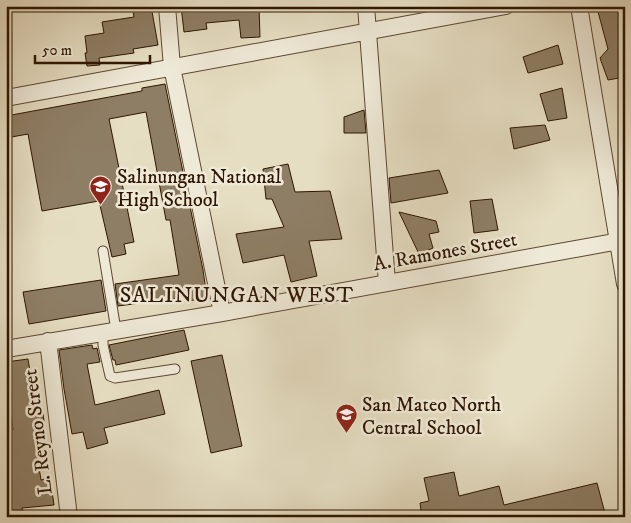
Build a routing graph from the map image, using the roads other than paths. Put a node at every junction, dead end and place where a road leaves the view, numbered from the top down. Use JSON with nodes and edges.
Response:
{"nodes":[{"id":1,"x":167,"y":6,"type":"edge"},
{"id":2,"x":366,"y":6,"type":"edge"},
{"id":3,"x":506,"y":6,"type":"edge"},
{"id":4,"x":579,"y":6,"type":"edge"},
{"id":5,"x":368,"y":31,"type":"junction"},
{"id":6,"x":172,"y":67,"type":"junction"},
{"id":7,"x":6,"y":98,"type":"edge"},
{"id":8,"x":621,"y":240,"type":"edge"},
{"id":9,"x":104,"y":251,"type":"dead end"},
{"id":10,"x":387,"y":283,"type":"junction"},
{"id":11,"x":625,"y":284,"type":"edge"},
{"id":12,"x":222,"y":313,"type":"junction"},
{"id":13,"x":109,"y":331,"type":"junction"},
{"id":14,"x":48,"y":341,"type":"junction"},
{"id":15,"x":6,"y":349,"type":"edge"},
{"id":16,"x":175,"y":369,"type":"dead end"},
{"id":17,"x":69,"y":517,"type":"edge"}],
"edges":[{"from":1,"to":6,"type":"street"},
{"from":2,"to":5,"type":"street"},
{"from":3,"to":5,"type":"street"},
{"from":4,"to":8,"type":"street"},
{"from":5,"to":6,"type":"street"},
{"from":5,"to":10,"type":"street"},
{"from":6,"to":7,"type":"street"},
{"from":6,"to":12,"type":"street"},
{"from":8,"to":10,"type":"street","name":"A. Ramones Street"},
{"from":8,"to":11,"type":"street"},
{"from":9,"to":13,"type":"lane"},
{"from":10,"to":12,"type":"street","name":"A. Ramones Street"},
{"from":12,"to":13,"type":"street","name":"A. Ramones Street"},
{"from":13,"to":14,"type":"street","name":"A. Ramones Street"},
{"from":13,"to":16,"type":"lane"},
{"from":14,"to":15,"type":"street","name":"A. Ramones Street"},
{"from":14,"to":17,"type":"street","name":"L. Reyno Street"}]}
